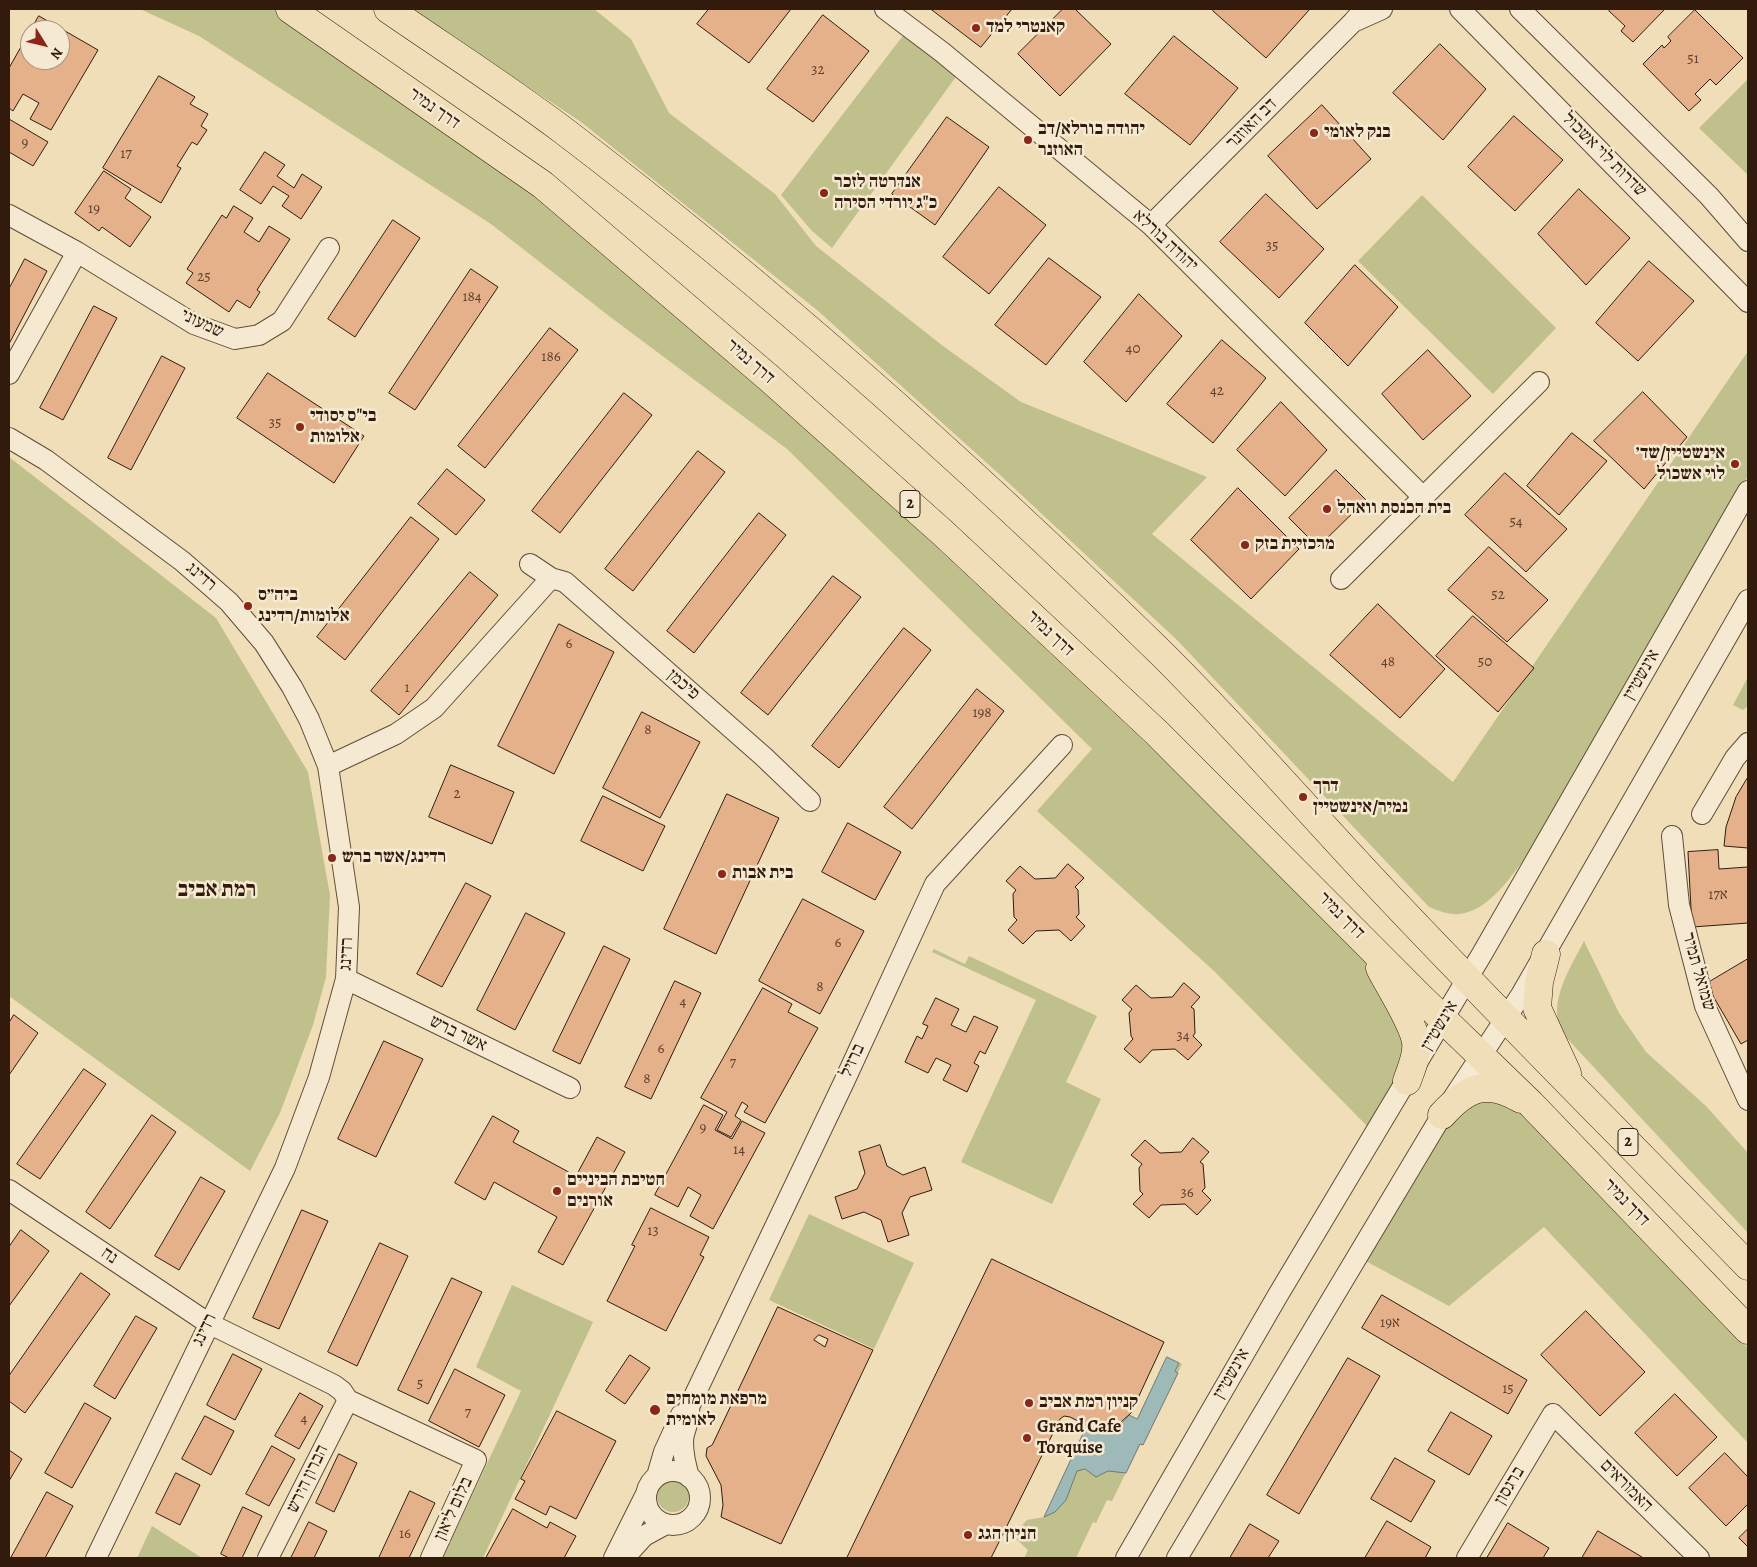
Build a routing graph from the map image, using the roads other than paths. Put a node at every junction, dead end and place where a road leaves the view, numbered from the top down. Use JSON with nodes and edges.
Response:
{"nodes":[{"id":1,"x":290,"y":9,"type":"edge"},
{"id":2,"x":388,"y":9,"type":"edge"},
{"id":3,"x":885,"y":9,"type":"edge"},
{"id":4,"x":1460,"y":9,"type":"edge"},
{"id":5,"x":1520,"y":9,"type":"edge"},
{"id":6,"x":1372,"y":12,"type":"edge"},
{"id":7,"x":9,"y":215,"type":"edge"},
{"id":8,"x":1151,"y":226,"type":"junction"},
{"id":9,"x":1748,"y":241,"type":"edge"},
{"id":10,"x":330,"y":248,"type":"dead end"},
{"id":11,"x":77,"y":252,"type":"junction"},
{"id":12,"x":1747,"y":301,"type":"edge"},
{"id":13,"x":9,"y":374,"type":"edge"},
{"id":14,"x":1539,"y":382,"type":"dead end"},
{"id":15,"x":9,"y":438,"type":"edge"},
{"id":16,"x":1748,"y":491,"type":"edge"},
{"id":17,"x":1423,"y":498,"type":"junction"},
{"id":18,"x":530,"y":564,"type":"dead end"},
{"id":19,"x":551,"y":578,"type":"junction"},
{"id":20,"x":1341,"y":579,"type":"dead end"},
{"id":21,"x":1748,"y":600,"type":"edge"},
{"id":22,"x":1748,"y":743,"type":"edge"},
{"id":23,"x":1062,"y":746,"type":"dead end"},
{"id":24,"x":328,"y":766,"type":"junction"},
{"id":25,"x":810,"y":801,"type":"dead end"},
{"id":26,"x":1702,"y":814,"type":"dead end"},
{"id":27,"x":1672,"y":836,"type":"dead end"},
{"id":28,"x":1365,"y":940,"type":"junction"},
{"id":29,"x":1546,"y":954,"type":"junction"},
{"id":30,"x":346,"y":979,"type":"junction"},
{"id":31,"x":1468,"y":979,"type":"junction"},
{"id":32,"x":1507,"y":1018,"type":"junction"},
{"id":33,"x":1443,"y":1020,"type":"junction"},
{"id":34,"x":1481,"y":1055,"type":"junction"},
{"id":35,"x":1407,"y":1080,"type":"junction"},
{"id":36,"x":1572,"y":1086,"type":"junction"},
{"id":37,"x":570,"y":1088,"type":"dead end"},
{"id":38,"x":1748,"y":1100,"type":"edge"},
{"id":39,"x":1531,"y":1104,"type":"junction"},
{"id":40,"x":1442,"y":1115,"type":"junction"},
{"id":41,"x":9,"y":1190,"type":"edge"},
{"id":42,"x":1748,"y":1266,"type":"edge"},
{"id":43,"x":208,"y":1323,"type":"junction"},
{"id":44,"x":1748,"y":1330,"type":"edge"},
{"id":45,"x":348,"y":1400,"type":"junction"},
{"id":46,"x":689,"y":1407,"type":"junction"},
{"id":47,"x":1553,"y":1414,"type":"joint"},
{"id":48,"x":657,"y":1476,"type":"junction"},
{"id":49,"x":689,"y":1476,"type":"junction"},
{"id":50,"x":646,"y":1494,"type":"junction"},
{"id":51,"x":666,"y":1524,"type":"junction"},
{"id":52,"x":96,"y":1558,"type":"edge"},
{"id":53,"x":268,"y":1558,"type":"edge"},
{"id":54,"x":431,"y":1558,"type":"edge"},
{"id":55,"x":614,"y":1558,"type":"edge"},
{"id":56,"x":624,"y":1558,"type":"edge"},
{"id":57,"x":1126,"y":1558,"type":"edge"},
{"id":58,"x":1177,"y":1558,"type":"edge"},
{"id":59,"x":1467,"y":1558,"type":"edge"},
{"id":60,"x":1699,"y":1558,"type":"edge"}],
"edges":[{"from":1,"to":28,"type":"highway","name":"דרך נמיר","number":"2"},
{"from":2,"to":31,"type":"highway","number":"2"},
{"from":3,"to":8,"type":"street","name":"יהודה בורלא"},
{"from":4,"to":12,"type":"street","name":"שדרות לוי אשכול"},
{"from":5,"to":9,"type":"street"},
{"from":6,"to":8,"type":"street","name":"דב האוזנר"},
{"from":7,"to":11,"type":"street","name":"שמעוני"},
{"from":8,"to":17,"type":"street","name":"יהודה בורלא"},
{"from":10,"to":11,"type":"street","name":"שמעוני"},
{"from":11,"to":13,"type":"street"},
{"from":14,"to":17,"type":"street"},
{"from":15,"to":24,"type":"street","name":"רדינג"},
{"from":16,"to":31,"type":"street","name":"אינשטיין"},
{"from":17,"to":20,"type":"street"},
{"from":18,"to":19,"type":"street","name":"פיכמן"},
{"from":19,"to":24,"type":"street"},
{"from":19,"to":25,"type":"street","name":"פיכמן"},
{"from":21,"to":29,"type":"street"},
{"from":22,"to":26,"type":"street"},
{"from":23,"to":46,"type":"street","name":"ברזיל"},
{"from":24,"to":30,"type":"street","name":"רדינג"},
{"from":27,"to":38,"type":"street","name":"שמואל תמיר"},
{"from":28,"to":33,"type":"highway","name":"דרך נמיר","number":"2"},
{"from":28,"to":35,"type":"highway"},
{"from":29,"to":32,"type":"street"},
{"from":29,"to":36,"type":"highway"},
{"from":30,"to":37,"type":"street","name":"אשר ברש"},
{"from":30,"to":43,"type":"street","name":"רדינג"},
{"from":31,"to":32,"type":"highway","number":"2"},
{"from":31,"to":33,"type":"street","name":"אינשטיין"},
{"from":32,"to":34,"type":"street"},
{"from":32,"to":36,"type":"highway","number":"2"},
{"from":33,"to":34,"type":"highway","name":"דרך נמיר","number":"2"},
{"from":33,"to":35,"type":"street","name":"אינשטיין"},
{"from":34,"to":39,"type":"highway","name":"דרך נמיר","number":"2"},
{"from":34,"to":40,"type":"street"},
{"from":35,"to":57,"type":"street","name":"אינשטיין"},
{"from":36,"to":42,"type":"highway","number":"2"},
{"from":39,"to":40,"type":"highway"},
{"from":39,"to":44,"type":"highway","name":"דרך נמיר","number":"2"},
{"from":40,"to":58,"type":"street"},
{"from":41,"to":43,"type":"street","name":"נח"},
{"from":43,"to":45,"type":"street"},
{"from":43,"to":52,"type":"street","name":"רדינג"},
{"from":45,"to":53,"type":"street","name":"הברון הירש"},
{"from":45,"to":54,"type":"street","name":"בלום ליאון"},
{"from":46,"to":48,"type":"street","name":"ברזיל"},
{"from":46,"to":49,"type":"street","name":"ברזיל"},
{"from":47,"to":59,"type":"street","name":"ברגסון"},
{"from":47,"to":60,"type":"street","name":"האמוראים"},
{"from":48,"to":49,"type":"street"},
{"from":48,"to":50,"type":"street"},
{"from":49,"to":51,"type":"street"},
{"from":50,"to":51,"type":"street"},
{"from":50,"to":55,"type":"street"},
{"from":51,"to":56,"type":"street"}]}
